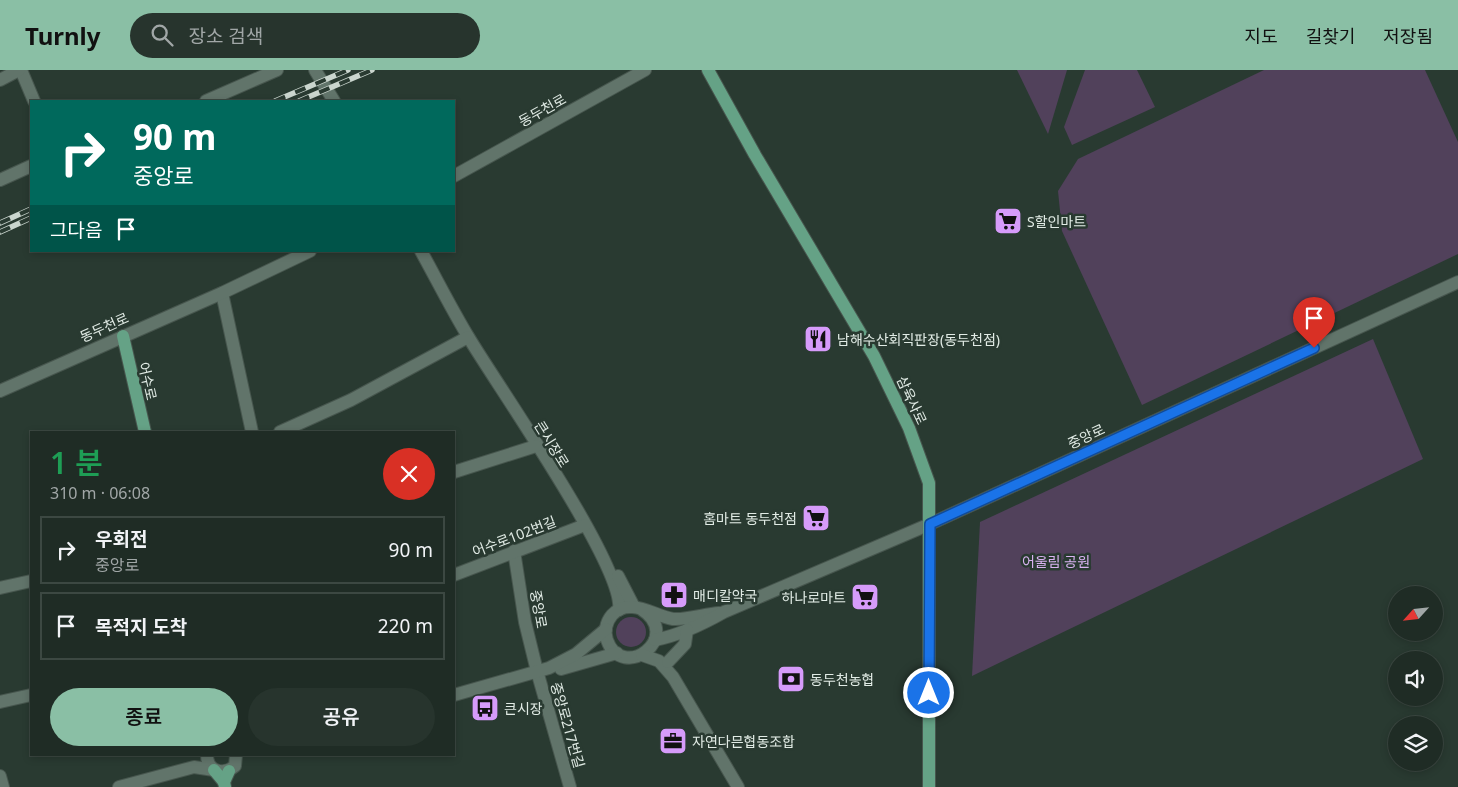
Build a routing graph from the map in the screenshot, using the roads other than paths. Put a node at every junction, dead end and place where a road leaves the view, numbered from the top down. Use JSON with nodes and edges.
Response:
{"nodes":[{"id":1,"x":20,"y":70,"type":"edge"},
{"id":2,"x":277,"y":70,"type":"edge"},
{"id":3,"x":315,"y":70,"type":"edge"},
{"id":4,"x":646,"y":70,"type":"edge"},
{"id":5,"x":708,"y":70,"type":"edge"},
{"id":6,"x":0,"y":80,"type":"edge"},
{"id":7,"x":34,"y":100,"type":"edge"},
{"id":8,"x":208,"y":100,"type":"edge"},
{"id":9,"x":333,"y":100,"type":"edge"},
{"id":10,"x":30,"y":166,"type":"edge"},
{"id":11,"x":455,"y":175,"type":"edge"},
{"id":12,"x":0,"y":180,"type":"edge"},
{"id":13,"x":308,"y":252,"type":"edge"},
{"id":14,"x":422,"y":252,"type":"edge"},
{"id":15,"x":1458,"y":282,"type":"edge"},
{"id":16,"x":222,"y":293,"type":"junction"},
{"id":17,"x":122,"y":336,"type":"junction"},
{"id":18,"x":468,"y":337,"type":"junction"},
{"id":19,"x":0,"y":391,"type":"edge"},
{"id":20,"x":145,"y":431,"type":"edge"},
{"id":21,"x":252,"y":431,"type":"edge"},
{"id":22,"x":282,"y":431,"type":"edge"},
{"id":23,"x":536,"y":446,"type":"junction"},
{"id":24,"x":455,"y":472,"type":"edge"},
{"id":25,"x":930,"y":524,"type":"junction"},
{"id":26,"x":585,"y":525,"type":"junction"},
{"id":27,"x":514,"y":551,"type":"junction"},
{"id":28,"x":608,"y":567,"type":"junction"},
{"id":29,"x":455,"y":576,"type":"edge"},
{"id":30,"x":30,"y":581,"type":"edge"},
{"id":31,"x":0,"y":588,"type":"edge"},
{"id":32,"x":638,"y":608,"type":"junction"},
{"id":33,"x":619,"y":610,"type":"junction"},
{"id":34,"x":724,"y":612,"type":"junction"},
{"id":35,"x":606,"y":629,"type":"junction"},
{"id":36,"x":687,"y":630,"type":"junction"},
{"id":37,"x":655,"y":640,"type":"junction"},
{"id":38,"x":616,"y":653,"type":"junction"},
{"id":39,"x":642,"y":655,"type":"junction"},
{"id":40,"x":668,"y":662,"type":"junction"},
{"id":41,"x":543,"y":670,"type":"junction"},
{"id":42,"x":673,"y":677,"type":"junction"},
{"id":43,"x":455,"y":694,"type":"edge"},
{"id":44,"x":30,"y":695,"type":"edge"},
{"id":45,"x":0,"y":702,"type":"edge"},
{"id":46,"x":204,"y":756,"type":"edge"},
{"id":47,"x":205,"y":756,"type":"edge"},
{"id":48,"x":194,"y":767,"type":"junction"},
{"id":49,"x":232,"y":769,"type":"edge"},
{"id":50,"x":214,"y":770,"type":"junction"},
{"id":51,"x":0,"y":776,"type":"edge"},
{"id":52,"x":3,"y":787,"type":"edge"},
{"id":53,"x":118,"y":787,"type":"edge"},
{"id":54,"x":570,"y":787,"type":"edge"},
{"id":55,"x":738,"y":787,"type":"edge"},
{"id":56,"x":929,"y":787,"type":"edge"}],
"edges":[{"from":1,"to":6,"type":"street"},
{"from":1,"to":7,"type":"street"},
{"from":2,"to":8,"type":"street"},
{"from":3,"to":9,"type":"street"},
{"from":4,"to":11,"type":"street","name":"동두천로"},
{"from":5,"to":25,"type":"main road","name":"삼육사로"},
{"from":10,"to":12,"type":"street"},
{"from":13,"to":16,"type":"street","name":"동두천로"},
{"from":14,"to":18,"type":"street","name":"큰시장로"},
{"from":15,"to":25,"type":"street","name":"중앙로"},
{"from":16,"to":17,"type":"street","name":"동두천로"},
{"from":16,"to":21,"type":"street"},
{"from":17,"to":19,"type":"street","name":"동두천로"},
{"from":17,"to":20,"type":"main road","name":"어수로"},
{"from":18,"to":22,"type":"street"},
{"from":18,"to":23,"type":"street","name":"큰시장로"},
{"from":23,"to":24,"type":"street"},
{"from":23,"to":26,"type":"street","name":"큰시장로"},
{"from":25,"to":34,"type":"street","name":"중앙로"},
{"from":25,"to":56,"type":"main road","name":"삼육사로"},
{"from":26,"to":27,"type":"street","name":"어수로102번길"},
{"from":26,"to":28,"type":"street","name":"큰시장로"},
{"from":27,"to":29,"type":"street","name":"어수로102번길"},
{"from":27,"to":41,"type":"street","name":"중앙로"},
{"from":28,"to":32,"type":"street"},
{"from":28,"to":33,"type":"street"},
{"from":30,"to":31,"type":"street"},
{"from":32,"to":33,"type":"street"},
{"from":32,"to":34,"type":"street"},
{"from":32,"to":37,"type":"street"},
{"from":33,"to":35,"type":"street"},
{"from":34,"to":36,"type":"street"},
{"from":35,"to":38,"type":"street"},
{"from":35,"to":41,"type":"street"},
{"from":36,"to":37,"type":"street"},
{"from":36,"to":40,"type":"street"},
{"from":37,"to":39,"type":"street"},
{"from":37,"to":40,"type":"street"},
{"from":38,"to":39,"type":"street"},
{"from":38,"to":41,"type":"street"},
{"from":39,"to":42,"type":"street"},
{"from":40,"to":42,"type":"street"},
{"from":41,"to":43,"type":"street"},
{"from":41,"to":54,"type":"street","name":"중앙로217번길"},
{"from":42,"to":55,"type":"street"},
{"from":44,"to":45,"type":"street"},
{"from":46,"to":48,"type":"street"},
{"from":47,"to":50,"type":"street"},
{"from":48,"to":50,"type":"street"},
{"from":48,"to":53,"type":"street"},
{"from":49,"to":50,"type":"main road"},
{"from":51,"to":52,"type":"street"}]}
